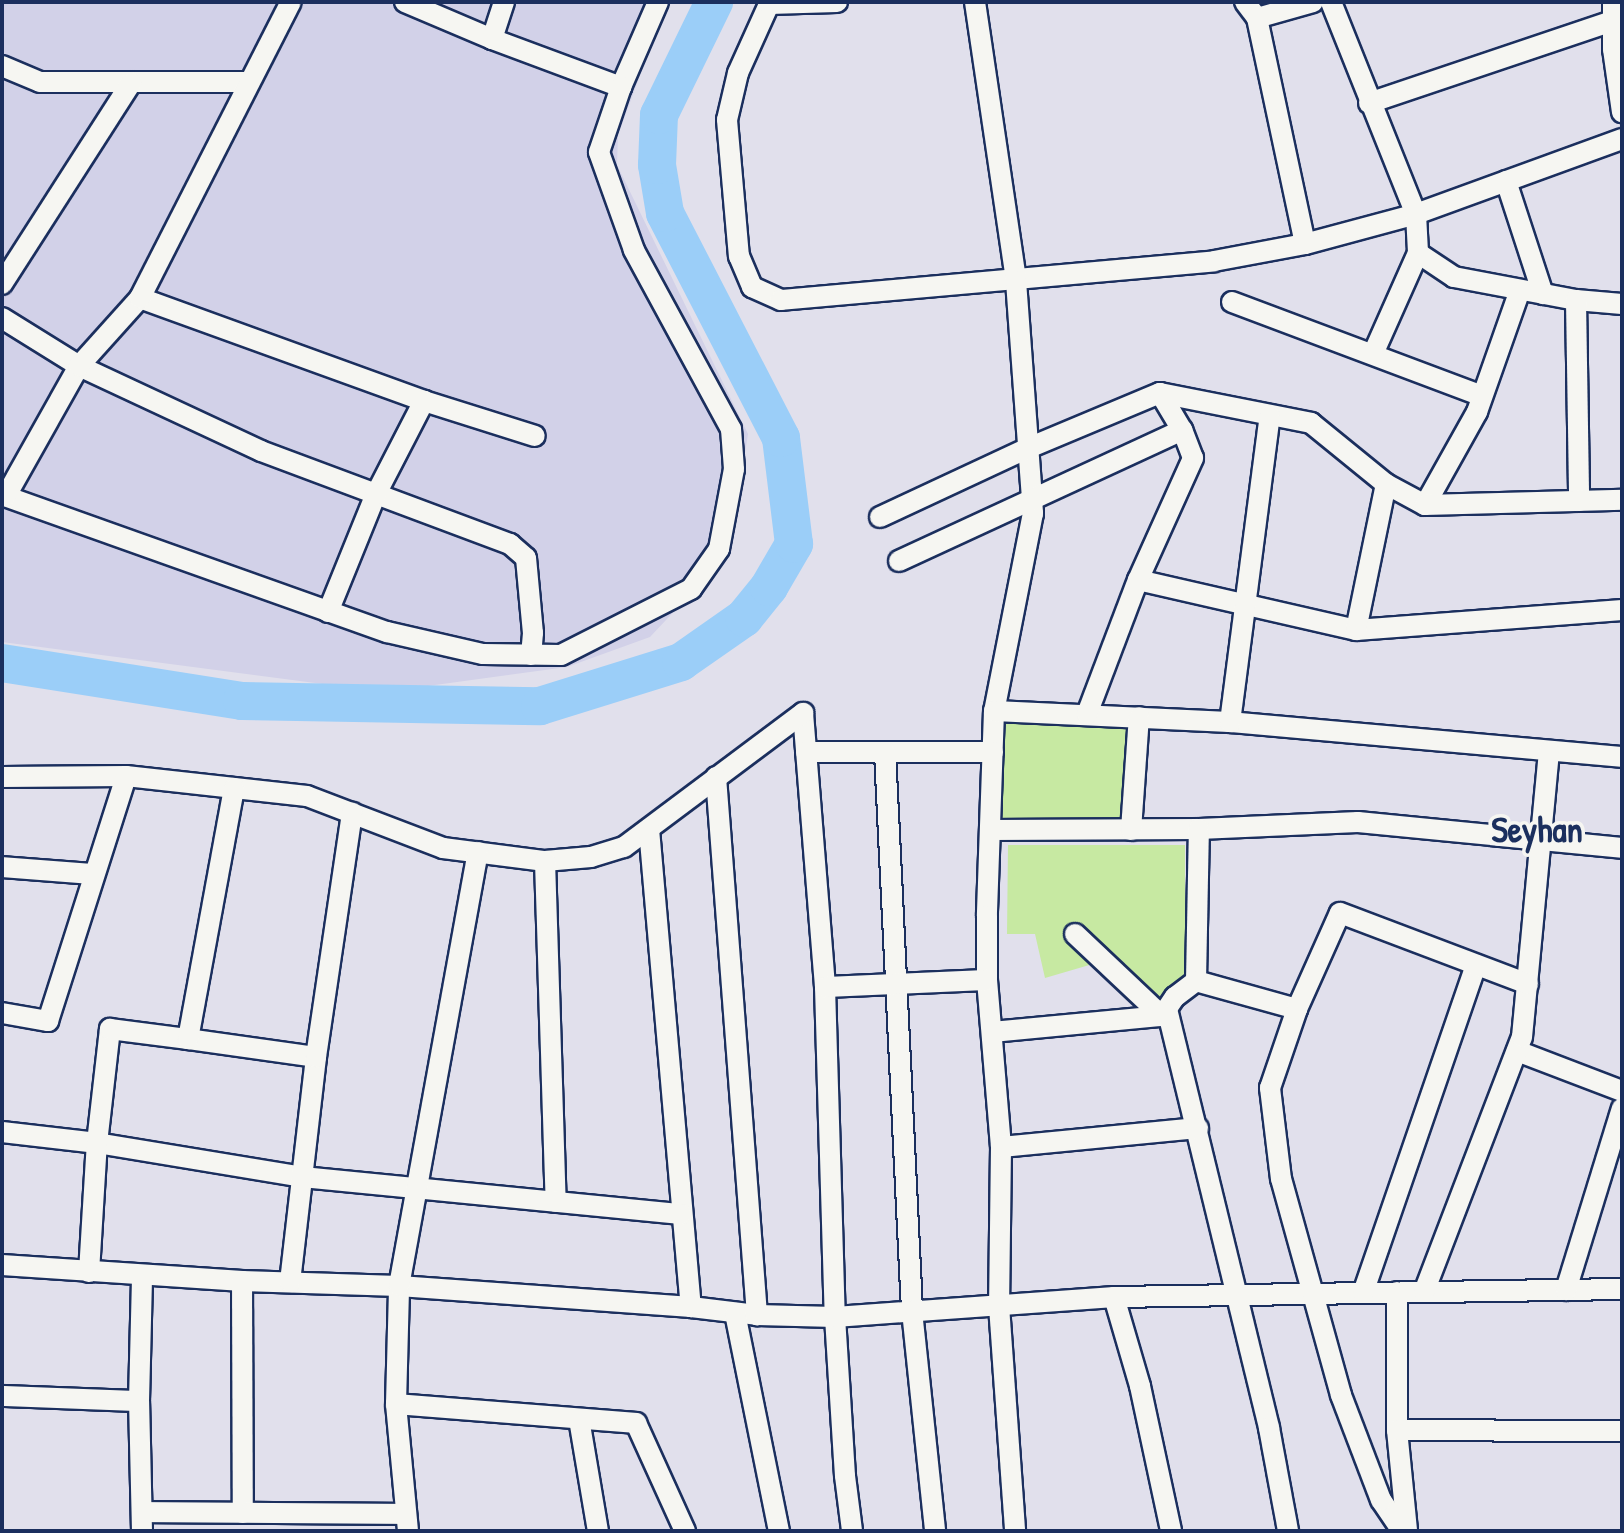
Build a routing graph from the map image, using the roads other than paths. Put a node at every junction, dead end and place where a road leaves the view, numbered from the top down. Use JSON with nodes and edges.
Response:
{"nodes":[{"id":1,"x":291,"y":2,"type":"edge"},
{"id":2,"x":405,"y":2,"type":"edge"},
{"id":3,"x":504,"y":2,"type":"edge"},
{"id":4,"x":658,"y":2,"type":"edge"},
{"id":5,"x":837,"y":2,"type":"edge"},
{"id":6,"x":975,"y":2,"type":"edge"},
{"id":7,"x":1313,"y":2,"type":"edge"},
{"id":8,"x":1331,"y":2,"type":"edge"},
{"id":9,"x":770,"y":3,"type":"edge"},
{"id":10,"x":1251,"y":10,"type":"edge"},
{"id":11,"x":1617,"y":13,"type":"edge"},
{"id":12,"x":492,"y":39,"type":"junction"},
{"id":13,"x":2,"y":66,"type":"edge"},
{"id":14,"x":249,"y":82,"type":"junction"},
{"id":15,"x":131,"y":83,"type":"junction"},
{"id":16,"x":621,"y":87,"type":"junction"},
{"id":17,"x":1369,"y":103,"type":"junction"},
{"id":18,"x":1622,"y":112,"type":"edge"},
{"id":19,"x":1622,"y":139,"type":"edge"},
{"id":20,"x":1506,"y":181,"type":"junction"},
{"id":21,"x":1416,"y":214,"type":"junction"},
{"id":22,"x":1305,"y":244,"type":"junction"},
{"id":23,"x":1418,"y":253,"type":"junction"},
{"id":24,"x":1016,"y":281,"type":"junction"},
{"id":25,"x":2,"y":284,"type":"edge"},
{"id":26,"x":1520,"y":290,"type":"junction"},
{"id":27,"x":1543,"y":294,"type":"junction"},
{"id":28,"x":140,"y":298,"type":"junction"},
{"id":29,"x":1576,"y":300,"type":"junction"},
{"id":30,"x":1232,"y":302,"type":"dead end"},
{"id":31,"x":1622,"y":304,"type":"edge"},
{"id":32,"x":2,"y":318,"type":"edge"},
{"id":33,"x":1373,"y":354,"type":"junction"},
{"id":34,"x":79,"y":366,"type":"junction"},
{"id":35,"x":1160,"y":393,"type":"junction"},
{"id":36,"x":1482,"y":396,"type":"junction"},
{"id":37,"x":424,"y":401,"type":"junction"},
{"id":38,"x":1270,"y":416,"type":"junction"},
{"id":39,"x":1182,"y":430,"type":"junction"},
{"id":40,"x":535,"y":436,"type":"dead end"},
{"id":41,"x":1026,"y":449,"type":"junction"},
{"id":42,"x":1386,"y":484,"type":"junction"},
{"id":43,"x":376,"y":494,"type":"junction"},
{"id":44,"x":4,"y":496,"type":"edge"},
{"id":45,"x":1622,"y":500,"type":"edge"},
{"id":46,"x":1579,"y":501,"type":"junction"},
{"id":47,"x":1032,"y":502,"type":"junction"},
{"id":48,"x":1425,"y":505,"type":"junction"},
{"id":49,"x":880,"y":517,"type":"dead end"},
{"id":50,"x":899,"y":561,"type":"dead end"},
{"id":51,"x":1138,"y":580,"type":"junction"},
{"id":52,"x":1244,"y":607,"type":"junction"},
{"id":53,"x":1622,"y":610,"type":"edge"},
{"id":54,"x":328,"y":612,"type":"junction"},
{"id":55,"x":1356,"y":630,"type":"junction"},
{"id":56,"x":531,"y":655,"type":"junction"},
{"id":57,"x":994,"y":711,"type":"junction"},
{"id":58,"x":1087,"y":714,"type":"junction"},
{"id":59,"x":1139,"y":717,"type":"junction"},
{"id":60,"x":1230,"y":722,"type":"junction"},
{"id":61,"x":1549,"y":751,"type":"junction"},
{"id":62,"x":806,"y":752,"type":"junction"},
{"id":63,"x":885,"y":752,"type":"junction"},
{"id":64,"x":993,"y":752,"type":"junction"},
{"id":65,"x":1622,"y":757,"type":"edge"},
{"id":66,"x":126,"y":776,"type":"junction"},
{"id":67,"x":2,"y":777,"type":"edge"},
{"id":68,"x":716,"y":777,"type":"junction"},
{"id":69,"x":234,"y":788,"type":"junction"},
{"id":70,"x":352,"y":813,"type":"junction"},
{"id":71,"x":649,"y":829,"type":"junction"},
{"id":72,"x":1199,"y":829,"type":"junction"},
{"id":73,"x":990,"y":830,"type":"junction"},
{"id":74,"x":1131,"y":830,"type":"junction"},
{"id":75,"x":1539,"y":838,"type":"junction"},
{"id":76,"x":1622,"y":848,"type":"edge"},
{"id":77,"x":478,"y":852,"type":"junction"},
{"id":78,"x":545,"y":861,"type":"junction"},
{"id":79,"x":2,"y":867,"type":"edge"},
{"id":80,"x":92,"y":874,"type":"junction"},
{"id":81,"x":1075,"y":934,"type":"dead end"},
{"id":82,"x":1476,"y":965,"type":"junction"},
{"id":83,"x":987,"y":980,"type":"junction"},
{"id":84,"x":1196,"y":981,"type":"junction"},
{"id":85,"x":894,"y":984,"type":"junction"},
{"id":86,"x":1528,"y":984,"type":"junction"},
{"id":87,"x":825,"y":987,"type":"junction"},
{"id":88,"x":1297,"y":1009,"type":"junction"},
{"id":89,"x":2,"y":1013,"type":"edge"},
{"id":90,"x":1165,"y":1013,"type":"junction"},
{"id":91,"x":992,"y":1032,"type":"junction"},
{"id":92,"x":188,"y":1039,"type":"junction"},
{"id":93,"x":1517,"y":1051,"type":"junction"},
{"id":94,"x":316,"y":1057,"type":"junction"},
{"id":95,"x":1622,"y":1091,"type":"edge"},
{"id":96,"x":1622,"y":1108,"type":"edge"},
{"id":97,"x":1198,"y":1128,"type":"junction"},
{"id":98,"x":2,"y":1132,"type":"edge"},
{"id":99,"x":97,"y":1143,"type":"junction"},
{"id":100,"x":1001,"y":1147,"type":"junction"},
{"id":101,"x":302,"y":1177,"type":"junction"},
{"id":102,"x":417,"y":1189,"type":"junction"},
{"id":103,"x":556,"y":1202,"type":"junction"},
{"id":104,"x":681,"y":1214,"type":"junction"},
{"id":105,"x":2,"y":1265,"type":"edge"},
{"id":106,"x":89,"y":1272,"type":"junction"},
{"id":107,"x":142,"y":1275,"type":"junction"},
{"id":108,"x":242,"y":1281,"type":"junction"},
{"id":109,"x":290,"y":1282,"type":"junction"},
{"id":110,"x":399,"y":1286,"type":"junction"},
{"id":111,"x":1622,"y":1289,"type":"edge"},
{"id":112,"x":1566,"y":1290,"type":"junction"},
{"id":113,"x":1397,"y":1292,"type":"junction"},
{"id":114,"x":1424,"y":1292,"type":"junction"},
{"id":115,"x":1363,"y":1293,"type":"junction"},
{"id":116,"x":1237,"y":1295,"type":"junction"},
{"id":117,"x":1312,"y":1295,"type":"junction"},
{"id":118,"x":1114,"y":1297,"type":"junction"},
{"id":119,"x":999,"y":1306,"type":"junction"},
{"id":120,"x":691,"y":1307,"type":"junction"},
{"id":121,"x":912,"y":1311,"type":"junction"},
{"id":122,"x":735,"y":1313,"type":"junction"},
{"id":123,"x":757,"y":1315,"type":"junction"},
{"id":124,"x":835,"y":1317,"type":"junction"},
{"id":125,"x":2,"y":1396,"type":"edge"},
{"id":126,"x":139,"y":1401,"type":"junction"},
{"id":127,"x":396,"y":1404,"type":"junction"},
{"id":128,"x":579,"y":1419,"type":"junction"},
{"id":129,"x":1397,"y":1430,"type":"junction"},
{"id":130,"x":1622,"y":1431,"type":"edge"},
{"id":131,"x":243,"y":1513,"type":"junction"},
{"id":132,"x":142,"y":1522,"type":"edge"},
{"id":133,"x":406,"y":1523,"type":"edge"},
{"id":134,"x":598,"y":1531,"type":"edge"},
{"id":135,"x":685,"y":1531,"type":"edge"},
{"id":136,"x":779,"y":1531,"type":"edge"},
{"id":137,"x":852,"y":1531,"type":"edge"},
{"id":138,"x":935,"y":1531,"type":"edge"},
{"id":139,"x":1015,"y":1531,"type":"edge"},
{"id":140,"x":1171,"y":1531,"type":"edge"},
{"id":141,"x":1288,"y":1531,"type":"edge"},
{"id":142,"x":1405,"y":1531,"type":"edge"}],
"edges":[{"from":1,"to":14,"type":"street"},
{"from":2,"to":12,"type":"street"},
{"from":3,"to":12,"type":"street"},
{"from":4,"to":16,"type":"street"},
{"from":5,"to":9,"type":"street"},
{"from":6,"to":24,"type":"street"},
{"from":7,"to":10,"type":"street"},
{"from":8,"to":17,"type":"street"},
{"from":9,"to":24,"type":"street"},
{"from":10,"to":22,"type":"street"},
{"from":11,"to":17,"type":"street"},
{"from":11,"to":18,"type":"street"},
{"from":12,"to":16,"type":"street"},
{"from":13,"to":15,"type":"street"},
{"from":14,"to":15,"type":"street"},
{"from":14,"to":28,"type":"street"},
{"from":15,"to":25,"type":"street"},
{"from":16,"to":56,"type":"street"},
{"from":17,"to":21,"type":"street"},
{"from":19,"to":20,"type":"street"},
{"from":20,"to":21,"type":"street"},
{"from":20,"to":27,"type":"street"},
{"from":21,"to":22,"type":"street"},
{"from":21,"to":23,"type":"street"},
{"from":22,"to":24,"type":"street"},
{"from":23,"to":26,"type":"street"},
{"from":23,"to":33,"type":"street"},
{"from":24,"to":41,"type":"street"},
{"from":26,"to":27,"type":"street"},
{"from":26,"to":36,"type":"street"},
{"from":27,"to":29,"type":"street"},
{"from":28,"to":34,"type":"street"},
{"from":28,"to":37,"type":"street"},
{"from":29,"to":31,"type":"street"},
{"from":29,"to":46,"type":"street"},
{"from":30,"to":33,"type":"street"},
{"from":32,"to":34,"type":"street"},
{"from":33,"to":36,"type":"street"},
{"from":34,"to":43,"type":"street"},
{"from":34,"to":44,"type":"street"},
{"from":35,"to":38,"type":"street"},
{"from":35,"to":39,"type":"street"},
{"from":35,"to":41,"type":"street"},
{"from":36,"to":48,"type":"street"},
{"from":37,"to":40,"type":"street"},
{"from":37,"to":43,"type":"street"},
{"from":38,"to":42,"type":"street"},
{"from":38,"to":52,"type":"street"},
{"from":39,"to":47,"type":"street"},
{"from":39,"to":51,"type":"street"},
{"from":41,"to":47,"type":"street"},
{"from":41,"to":49,"type":"street"},
{"from":42,"to":48,"type":"street"},
{"from":42,"to":55,"type":"street"},
{"from":43,"to":54,"type":"street"},
{"from":43,"to":56,"type":"street"},
{"from":44,"to":54,"type":"street"},
{"from":45,"to":46,"type":"street"},
{"from":46,"to":48,"type":"street"},
{"from":47,"to":50,"type":"street"},
{"from":47,"to":57,"type":"street"},
{"from":51,"to":52,"type":"street"},
{"from":51,"to":58,"type":"street"},
{"from":52,"to":55,"type":"street"},
{"from":52,"to":60,"type":"street"},
{"from":53,"to":55,"type":"street"},
{"from":54,"to":56,"type":"street"},
{"from":57,"to":58,"type":"street"},
{"from":57,"to":64,"type":"street"},
{"from":58,"to":59,"type":"street"},
{"from":59,"to":60,"type":"street"},
{"from":59,"to":74,"type":"street"},
{"from":60,"to":61,"type":"street"},
{"from":61,"to":65,"type":"street"},
{"from":61,"to":75,"type":"street"},
{"from":62,"to":63,"type":"street"},
{"from":62,"to":68,"type":"street"},
{"from":62,"to":87,"type":"street"},
{"from":63,"to":64,"type":"street"},
{"from":63,"to":85,"type":"street"},
{"from":64,"to":73,"type":"street"},
{"from":66,"to":67,"type":"street"},
{"from":66,"to":69,"type":"street"},
{"from":66,"to":80,"type":"street"},
{"from":68,"to":71,"type":"street"},
{"from":68,"to":123,"type":"street"},
{"from":69,"to":70,"type":"street"},
{"from":69,"to":92,"type":"street"},
{"from":70,"to":77,"type":"street"},
{"from":70,"to":94,"type":"street"},
{"from":71,"to":78,"type":"street"},
{"from":71,"to":104,"type":"street"},
{"from":72,"to":74,"type":"street"},
{"from":72,"to":75,"type":"street"},
{"from":72,"to":84,"type":"street"},
{"from":73,"to":74,"type":"street"},
{"from":73,"to":83,"type":"street"},
{"from":75,"to":76,"type":"street"},
{"from":75,"to":86,"type":"street"},
{"from":77,"to":78,"type":"street"},
{"from":77,"to":102,"type":"street"},
{"from":78,"to":103,"type":"street"},
{"from":79,"to":80,"type":"street"},
{"from":80,"to":89,"type":"street"},
{"from":81,"to":90,"type":"street"},
{"from":82,"to":86,"type":"street"},
{"from":82,"to":88,"type":"street"},
{"from":82,"to":115,"type":"street"},
{"from":83,"to":85,"type":"street"},
{"from":83,"to":91,"type":"street"},
{"from":84,"to":88,"type":"street"},
{"from":84,"to":90,"type":"street"},
{"from":85,"to":87,"type":"street"},
{"from":85,"to":121,"type":"street"},
{"from":86,"to":93,"type":"street"},
{"from":87,"to":124,"type":"street"},
{"from":88,"to":117,"type":"street"},
{"from":90,"to":91,"type":"street"},
{"from":90,"to":97,"type":"street"},
{"from":91,"to":100,"type":"street"},
{"from":92,"to":94,"type":"street"},
{"from":92,"to":99,"type":"street"},
{"from":93,"to":95,"type":"street"},
{"from":93,"to":114,"type":"street"},
{"from":94,"to":101,"type":"street"},
{"from":96,"to":112,"type":"street"},
{"from":97,"to":100,"type":"street"},
{"from":97,"to":116,"type":"street"},
{"from":98,"to":99,"type":"street"},
{"from":99,"to":101,"type":"street"},
{"from":99,"to":106,"type":"street"},
{"from":100,"to":119,"type":"street"},
{"from":101,"to":102,"type":"street"},
{"from":101,"to":109,"type":"street"},
{"from":102,"to":103,"type":"street"},
{"from":102,"to":110,"type":"street"},
{"from":103,"to":104,"type":"street"},
{"from":104,"to":120,"type":"street"},
{"from":105,"to":106,"type":"street"},
{"from":106,"to":107,"type":"street"},
{"from":107,"to":108,"type":"street"},
{"from":107,"to":126,"type":"street"},
{"from":108,"to":109,"type":"street"},
{"from":108,"to":131,"type":"street"},
{"from":109,"to":110,"type":"street"},
{"from":110,"to":120,"type":"street"},
{"from":110,"to":127,"type":"street"},
{"from":111,"to":112,"type":"street"},
{"from":112,"to":114,"type":"street"},
{"from":113,"to":114,"type":"street"},
{"from":113,"to":115,"type":"street"},
{"from":113,"to":129,"type":"street"},
{"from":115,"to":117,"type":"street"},
{"from":116,"to":117,"type":"street"},
{"from":116,"to":118,"type":"street"},
{"from":116,"to":141,"type":"street"},
{"from":117,"to":142,"type":"street"},
{"from":118,"to":119,"type":"street"},
{"from":118,"to":140,"type":"street"},
{"from":119,"to":121,"type":"street"},
{"from":119,"to":139,"type":"street"},
{"from":120,"to":122,"type":"street"},
{"from":121,"to":124,"type":"street"},
{"from":121,"to":138,"type":"street"},
{"from":122,"to":123,"type":"street"},
{"from":122,"to":136,"type":"street"},
{"from":123,"to":124,"type":"street"},
{"from":124,"to":137,"type":"street"},
{"from":125,"to":126,"type":"street"},
{"from":126,"to":132,"type":"street"},
{"from":127,"to":128,"type":"street"},
{"from":127,"to":133,"type":"street"},
{"from":128,"to":134,"type":"street"},
{"from":128,"to":135,"type":"street"},
{"from":129,"to":130,"type":"street"},
{"from":129,"to":142,"type":"street"},
{"from":131,"to":132,"type":"street"},
{"from":131,"to":133,"type":"street"}]}
